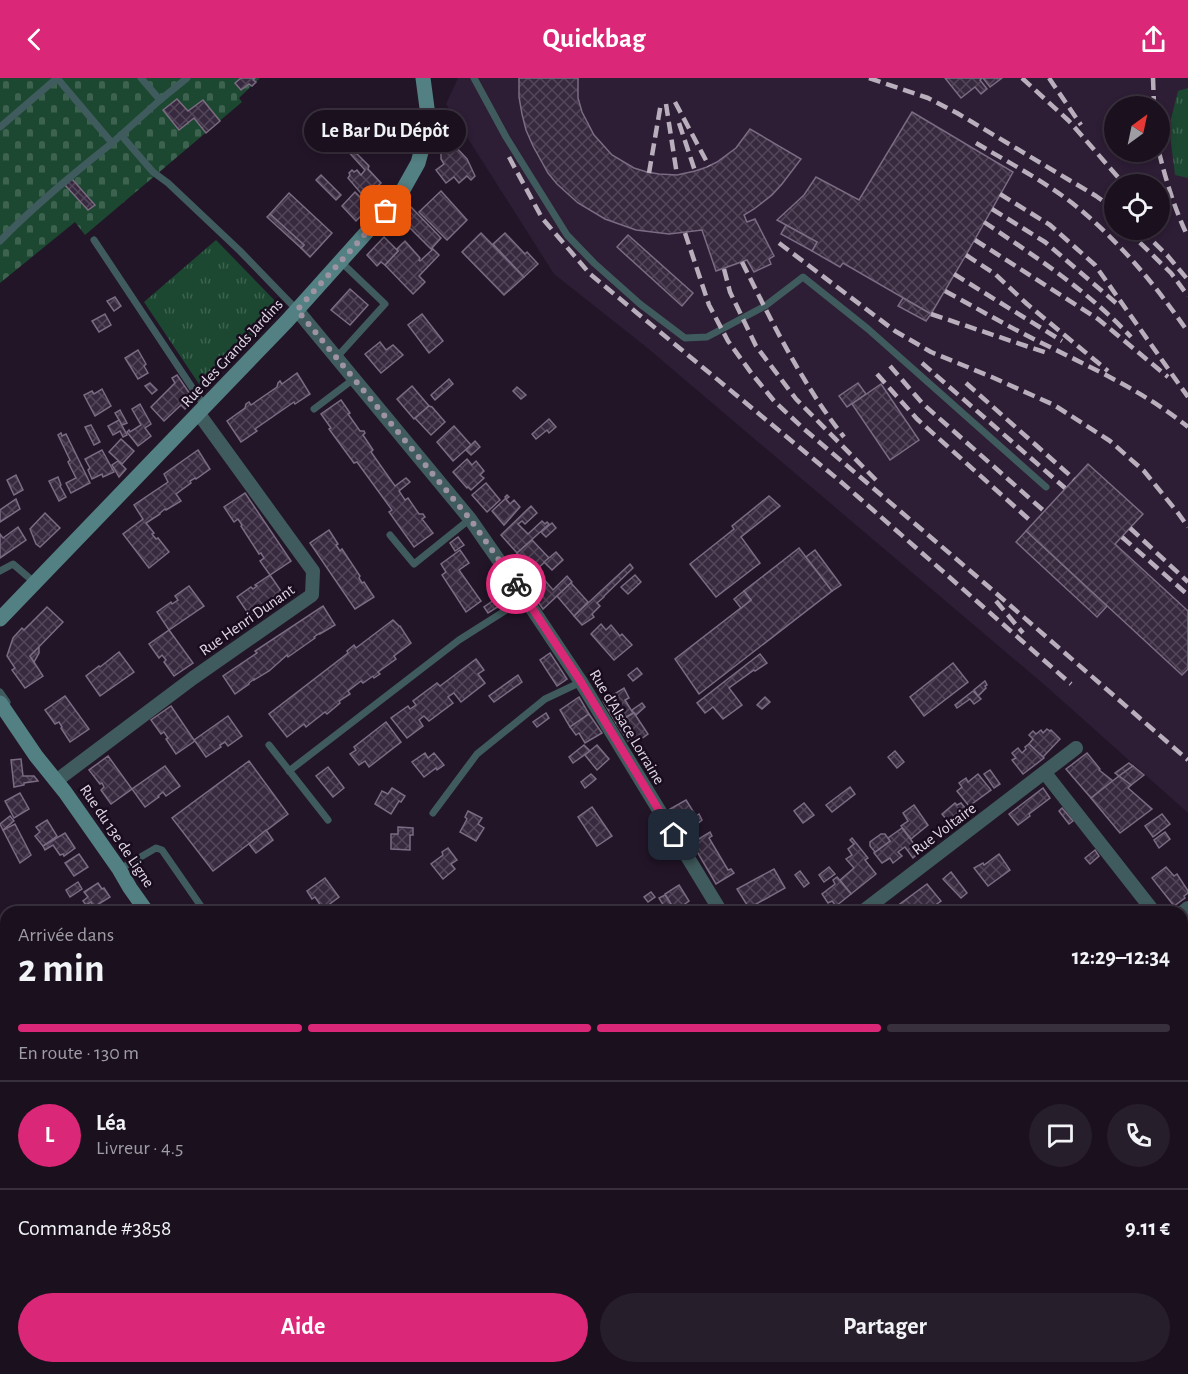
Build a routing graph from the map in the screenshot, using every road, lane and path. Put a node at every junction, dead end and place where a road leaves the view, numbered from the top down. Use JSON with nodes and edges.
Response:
{"nodes":[{"id":1,"x":57,"y":78,"type":"edge"},
{"id":2,"x":141,"y":78,"type":"edge"},
{"id":3,"x":187,"y":78,"type":"edge"},
{"id":4,"x":423,"y":78,"type":"edge"},
{"id":5,"x":474,"y":78,"type":"edge"},
{"id":6,"x":160,"y":100,"type":"junction"},
{"id":7,"x":0,"y":127,"type":"edge"},
{"id":8,"x":121,"y":135,"type":"junction"},
{"id":9,"x":112,"y":143,"type":"junction"},
{"id":10,"x":94,"y":240,"type":"dead end"},
{"id":11,"x":0,"y":241,"type":"edge"},
{"id":12,"x":340,"y":262,"type":"junction"},
{"id":13,"x":297,"y":310,"type":"junction"},
{"id":14,"x":337,"y":357,"type":"junction"},
{"id":15,"x":354,"y":378,"type":"junction"},
{"id":16,"x":314,"y":409,"type":"dead end"},
{"id":17,"x":202,"y":410,"type":"junction"},
{"id":18,"x":1046,"y":488,"type":"dead end"},
{"id":19,"x":470,"y":519,"type":"junction"},
{"id":20,"x":390,"y":535,"type":"dead end"},
{"id":21,"x":0,"y":571,"type":"edge"},
{"id":22,"x":35,"y":583,"type":"junction"},
{"id":23,"x":525,"y":598,"type":"junction"},
{"id":24,"x":0,"y":619,"type":"edge"},
{"id":25,"x":581,"y":682,"type":"junction"},
{"id":26,"x":0,"y":692,"type":"edge"},
{"id":27,"x":0,"y":703,"type":"edge"},
{"id":28,"x":269,"y":745,"type":"dead end"},
{"id":29,"x":1076,"y":748,"type":"dead end"},
{"id":30,"x":289,"y":771,"type":"junction"},
{"id":31,"x":1045,"y":773,"type":"junction"},
{"id":32,"x":56,"y":781,"type":"junction"},
{"id":33,"x":434,"y":813,"type":"dead end"},
{"id":34,"x":328,"y":820,"type":"dead end"},
{"id":35,"x":119,"y":869,"type":"junction"},
{"id":36,"x":143,"y":906,"type":"edge"},
{"id":37,"x":201,"y":906,"type":"edge"},
{"id":38,"x":715,"y":906,"type":"edge"},
{"id":39,"x":870,"y":906,"type":"edge"},
{"id":40,"x":1149,"y":906,"type":"edge"}],
"edges":[{"from":1,"to":7,"type":"lane"},
{"from":1,"to":9,"type":"lane"},
{"from":2,"to":6,"type":"lane"},
{"from":3,"to":6,"type":"lane"},
{"from":4,"to":12,"type":"main road","name":"Rue des Grands Jardins"},
{"from":5,"to":18,"type":"lane"},
{"from":6,"to":8,"type":"lane"},
{"from":8,"to":9,"type":"lane"},
{"from":8,"to":13,"type":"lane"},
{"from":9,"to":11,"type":"lane"},
{"from":10,"to":17,"type":"lane"},
{"from":12,"to":13,"type":"main road","name":"Rue des Grands Jardins"},
{"from":12,"to":14,"type":"lane"},
{"from":13,"to":14,"type":"street","name":"Rue d'Alsace Lorraine"},
{"from":13,"to":17,"type":"main road","name":"Rue des Grands Jardins"},
{"from":14,"to":15,"type":"street","name":"Rue d'Alsace Lorraine"},
{"from":15,"to":16,"type":"lane"},
{"from":15,"to":19,"type":"street","name":"Rue d'Alsace Lorraine"},
{"from":17,"to":22,"type":"main road","name":"Rue des Grands Jardins"},
{"from":17,"to":32,"type":"street","name":"Rue Henri Dunant"},
{"from":19,"to":20,"type":"lane"},
{"from":19,"to":23,"type":"street","name":"Rue d'Alsace Lorraine"},
{"from":21,"to":22,"type":"lane"},
{"from":22,"to":24,"type":"main road","name":"Rue des Grands Jardins"},
{"from":23,"to":25,"type":"street","name":"Rue d'Alsace Lorraine"},
{"from":23,"to":30,"type":"lane"},
{"from":25,"to":33,"type":"lane"},
{"from":25,"to":38,"type":"street","name":"Rue d'Alsace Lorraine"},
{"from":26,"to":32,"type":"lane","name":"Rue du 13e de Ligne"},
{"from":27,"to":32,"type":"main road","name":"Rue du 13e de Ligne"},
{"from":28,"to":30,"type":"lane"},
{"from":29,"to":31,"type":"street","name":"Rue Voltaire"},
{"from":30,"to":34,"type":"lane"},
{"from":31,"to":39,"type":"street","name":"Rue Voltaire"},
{"from":31,"to":40,"type":"street"},
{"from":32,"to":35,"type":"main road","name":"Rue du 13e de Ligne"},
{"from":35,"to":36,"type":"main road","name":"Rue du 13e de Ligne"},
{"from":35,"to":37,"type":"lane"}]}
